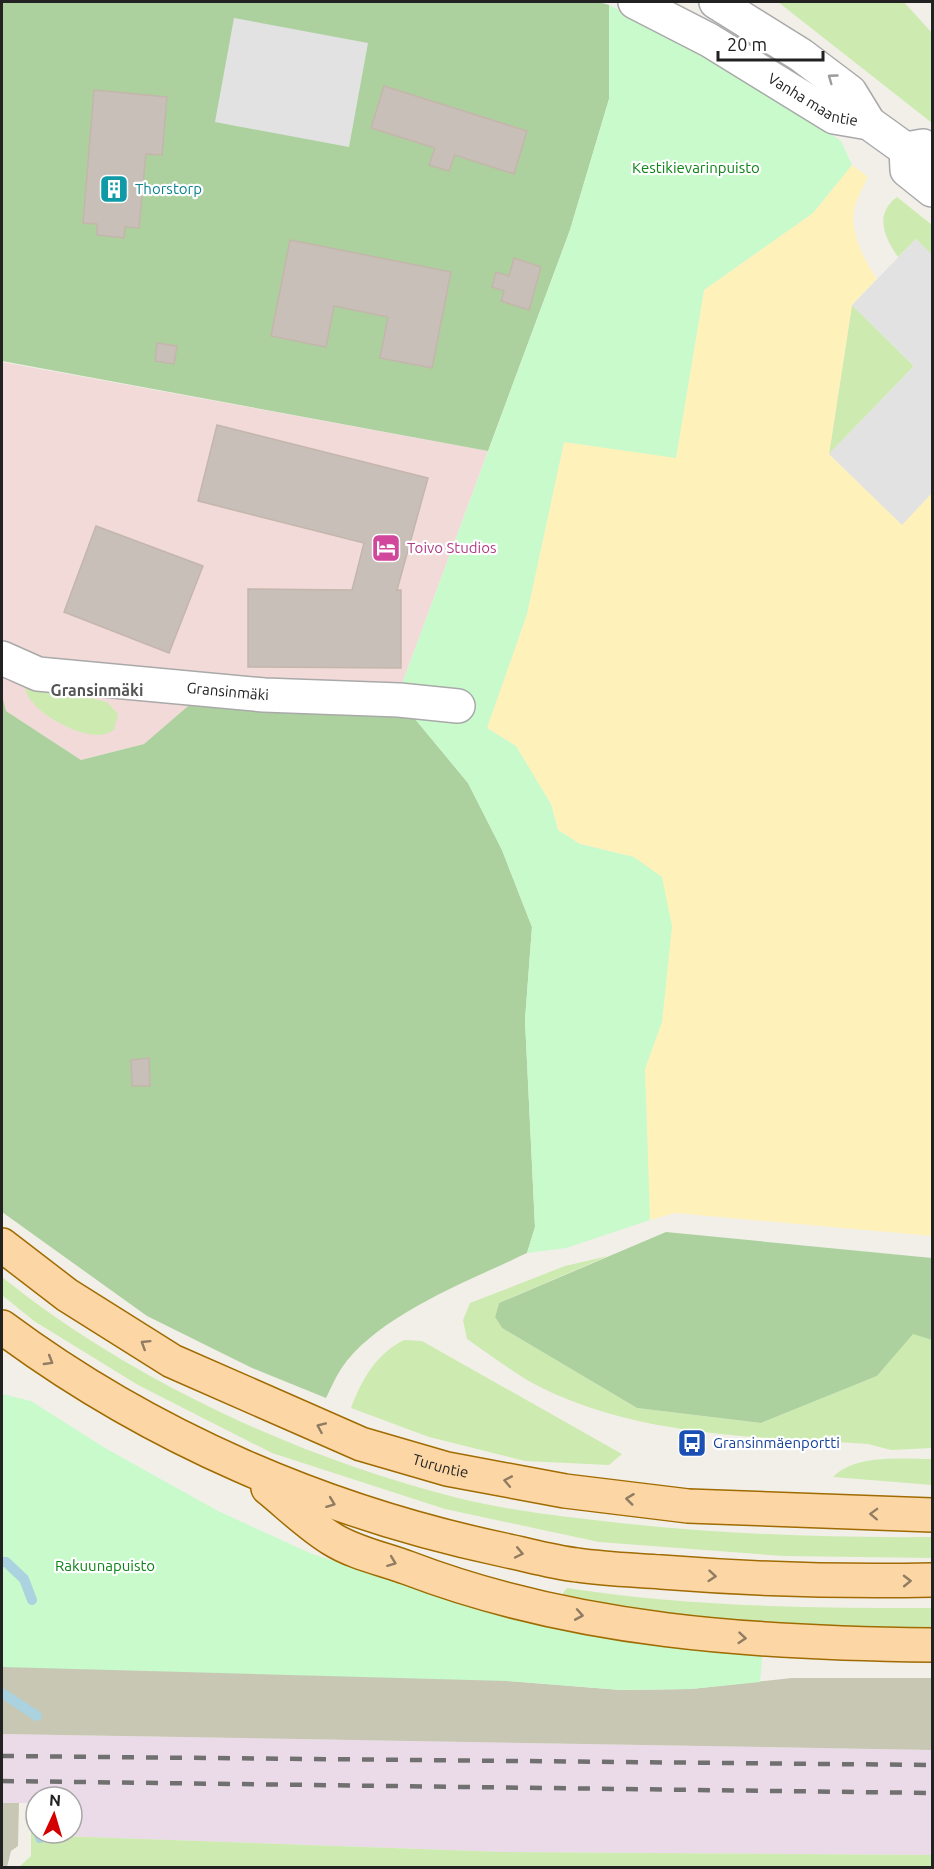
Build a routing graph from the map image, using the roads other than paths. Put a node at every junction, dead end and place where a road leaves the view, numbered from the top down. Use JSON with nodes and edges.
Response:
{"nodes":[{"id":1,"x":635,"y":2,"type":"edge"},
{"id":2,"x":716,"y":2,"type":"edge"},
{"id":3,"x":684,"y":13,"type":"edge"},
{"id":4,"x":869,"y":123,"type":"junction"},
{"id":5,"x":919,"y":151,"type":"edge"},
{"id":6,"x":933,"y":190,"type":"edge"},
{"id":7,"x":2,"y":658,"type":"edge"},
{"id":8,"x":458,"y":706,"type":"dead end"},
{"id":9,"x":2,"y":1245,"type":"edge"},
{"id":10,"x":2,"y":1327,"type":"edge"},
{"id":11,"x":238,"y":1464,"type":"junction"},
{"id":12,"x":933,"y":1515,"type":"edge"},
{"id":13,"x":933,"y":1580,"type":"edge"},
{"id":14,"x":933,"y":1645,"type":"edge"}],
"edges":[{"from":1,"to":3,"type":"street","name":"Vanha maantie"},
{"from":4,"to":2,"type":"street","name":"Vanha maantie","one_way":true},
{"from":3,"to":4,"type":"street","name":"Vanha maantie"},
{"from":4,"to":5,"type":"street","name":"Vanha maantie"},
{"from":5,"to":6,"type":"street","name":"Vanha maantie"},
{"from":7,"to":8,"type":"street","name":"Gransinmäki"},
{"from":12,"to":9,"type":"main road","name":"Turuntie","one_way":true},
{"from":10,"to":11,"type":"main road","one_way":true},
{"from":11,"to":13,"type":"main road","one_way":true},
{"from":11,"to":14,"type":"main road","one_way":true}]}
